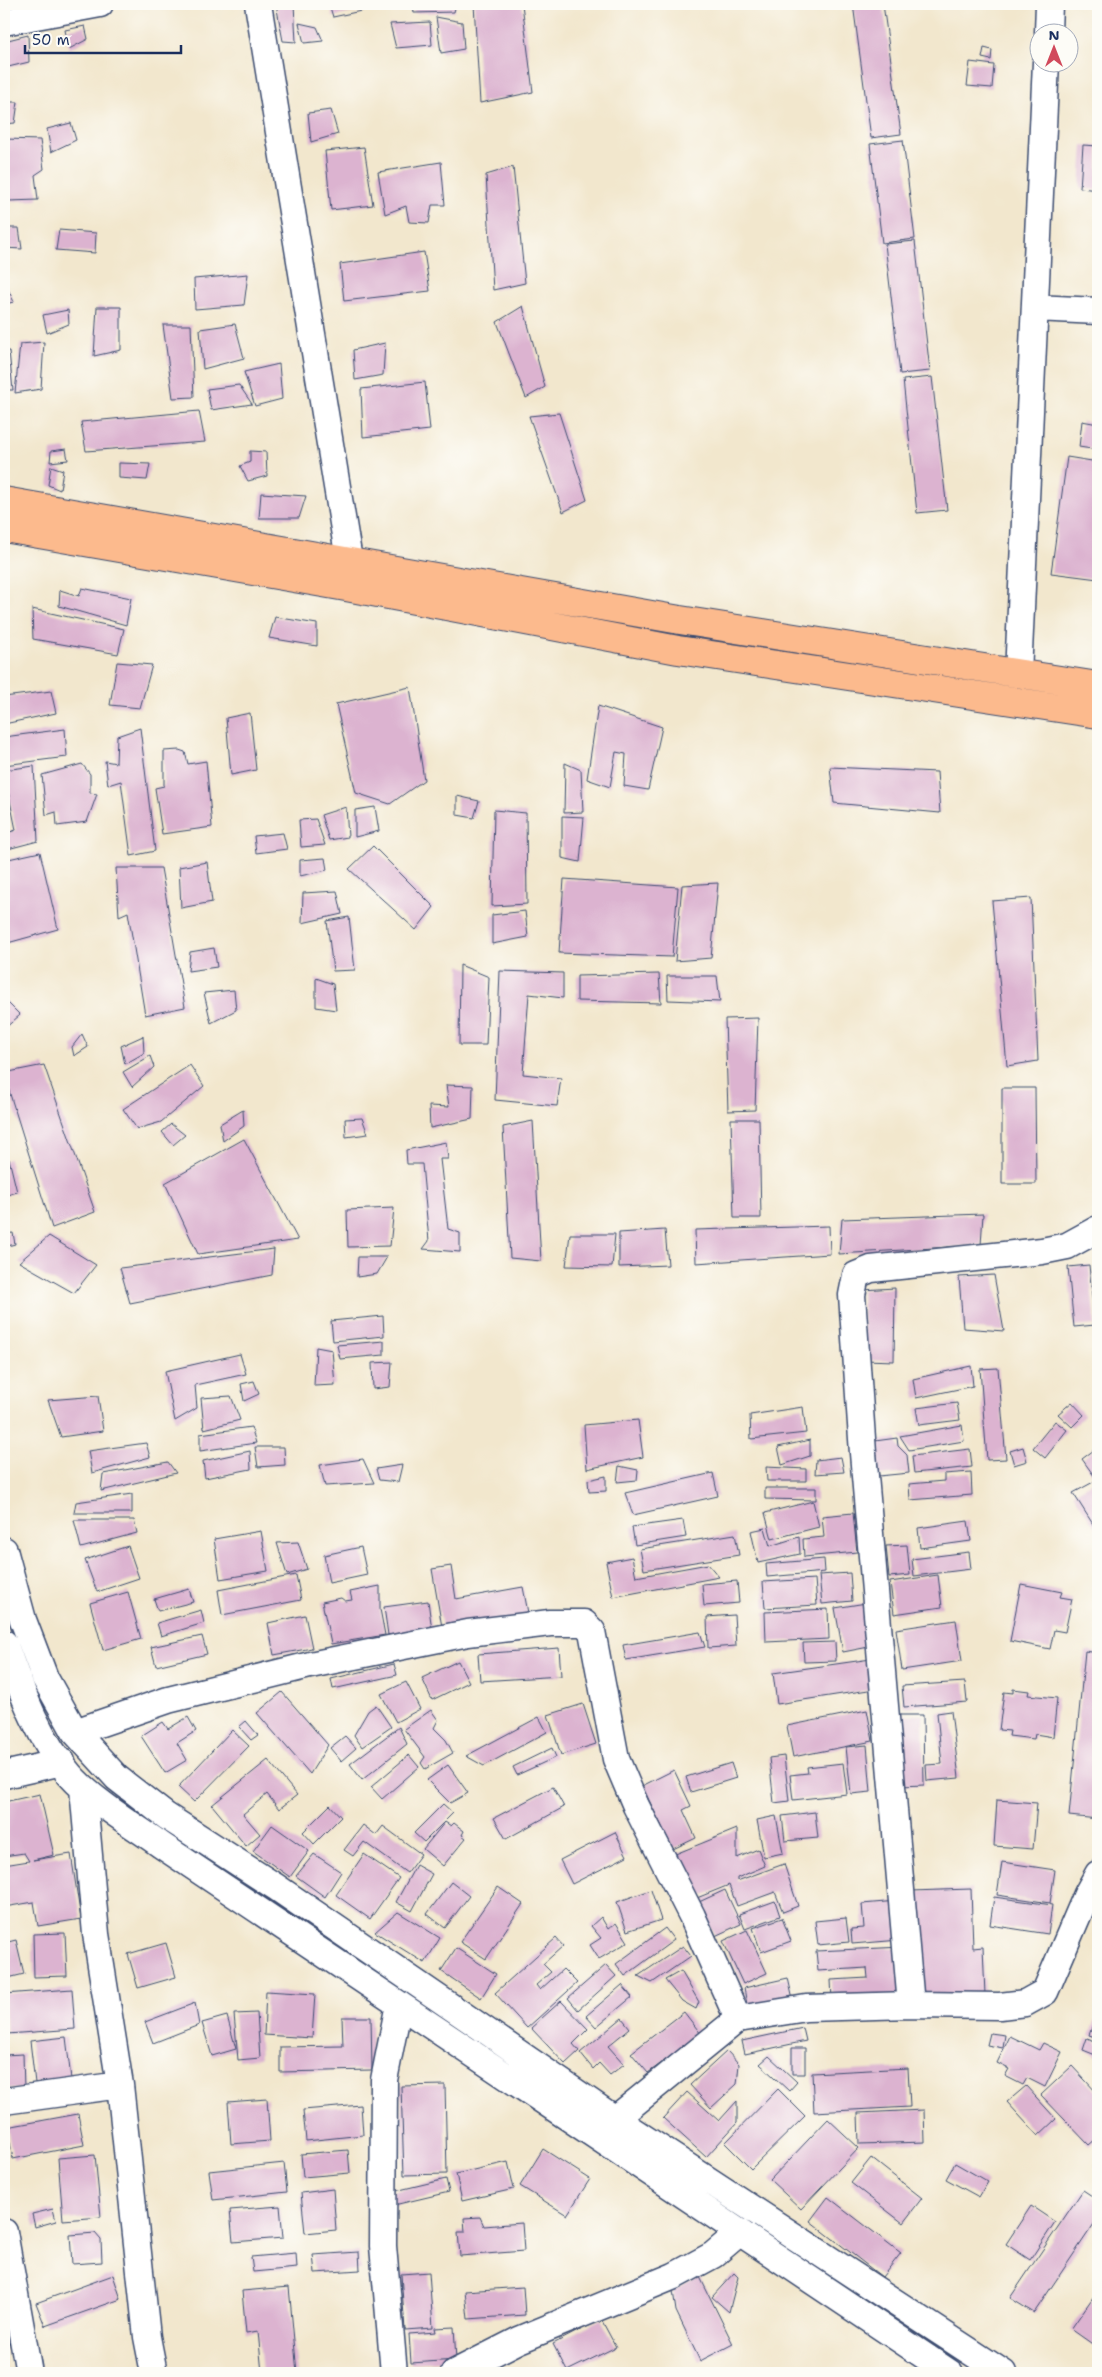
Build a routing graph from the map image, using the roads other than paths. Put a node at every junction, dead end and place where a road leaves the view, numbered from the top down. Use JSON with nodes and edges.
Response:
{"nodes":[{"id":1,"x":100,"y":4,"type":"edge"},
{"id":2,"x":258,"y":4,"type":"edge"},
{"id":3,"x":1049,"y":4,"type":"edge"},
{"id":4,"x":4,"y":22,"type":"edge"},
{"id":5,"x":1048,"y":22,"type":"edge"},
{"id":6,"x":1046,"y":72,"type":"edge"},
{"id":7,"x":1035,"y":308,"type":"junction"},
{"id":8,"x":1098,"y":311,"type":"edge"},
{"id":9,"x":4,"y":501,"type":"edge"},
{"id":10,"x":4,"y":528,"type":"edge"},
{"id":11,"x":348,"y":560,"type":"junction"},
{"id":12,"x":346,"y":587,"type":"junction"},
{"id":13,"x":1018,"y":674,"type":"junction"},
{"id":14,"x":1098,"y":686,"type":"edge"},
{"id":15,"x":1098,"y":714,"type":"edge"},
{"id":16,"x":1098,"y":1229,"type":"edge"},
{"id":17,"x":4,"y":1550,"type":"edge"},
{"id":18,"x":4,"y":1643,"type":"edge"},
{"id":19,"x":76,"y":1732,"type":"junction"},
{"id":20,"x":62,"y":1762,"type":"junction"},
{"id":21,"x":4,"y":1775,"type":"edge"},
{"id":22,"x":83,"y":1788,"type":"junction"},
{"id":23,"x":1098,"y":1874,"type":"edge"},
{"id":24,"x":399,"y":2004,"type":"junction"},
{"id":25,"x":911,"y":2005,"type":"junction"},
{"id":26,"x":738,"y":2019,"type":"junction"},
{"id":27,"x":120,"y":2085,"type":"junction"},
{"id":28,"x":4,"y":2100,"type":"edge"},
{"id":29,"x":615,"y":2119,"type":"junction"},
{"id":30,"x":4,"y":2232,"type":"edge"},
{"id":31,"x":740,"y":2232,"type":"junction"},
{"id":32,"x":29,"y":2373,"type":"edge"},
{"id":33,"x":154,"y":2373,"type":"edge"},
{"id":34,"x":394,"y":2373,"type":"edge"},
{"id":35,"x":454,"y":2373,"type":"edge"},
{"id":36,"x":950,"y":2373,"type":"edge"},
{"id":37,"x":1002,"y":2373,"type":"edge"}],
"edges":[{"from":1,"to":4,"type":"street"},
{"from":2,"to":11,"type":"street"},
{"from":3,"to":5,"type":"street"},
{"from":6,"to":7,"type":"street"},
{"from":7,"to":8,"type":"street"},
{"from":7,"to":13,"type":"street"},
{"from":9,"to":11,"type":"main road"},
{"from":10,"to":12,"type":"main road"},
{"from":11,"to":12,"type":"street"},
{"from":11,"to":13,"type":"main road"},
{"from":12,"to":15,"type":"main road"},
{"from":13,"to":14,"type":"main road"},
{"from":16,"to":25,"type":"street"},
{"from":17,"to":19,"type":"street"},
{"from":18,"to":20,"type":"street"},
{"from":19,"to":26,"type":"street"},
{"from":19,"to":29,"type":"street"},
{"from":20,"to":21,"type":"street"},
{"from":20,"to":22,"type":"street"},
{"from":22,"to":24,"type":"street"},
{"from":22,"to":27,"type":"street"},
{"from":23,"to":25,"type":"street"},
{"from":24,"to":31,"type":"street"},
{"from":24,"to":34,"type":"street"},
{"from":25,"to":26,"type":"street"},
{"from":26,"to":29,"type":"street"},
{"from":27,"to":28,"type":"street"},
{"from":27,"to":33,"type":"street"},
{"from":29,"to":37,"type":"street"},
{"from":30,"to":32,"type":"street"},
{"from":31,"to":35,"type":"street"},
{"from":31,"to":36,"type":"street"}]}
